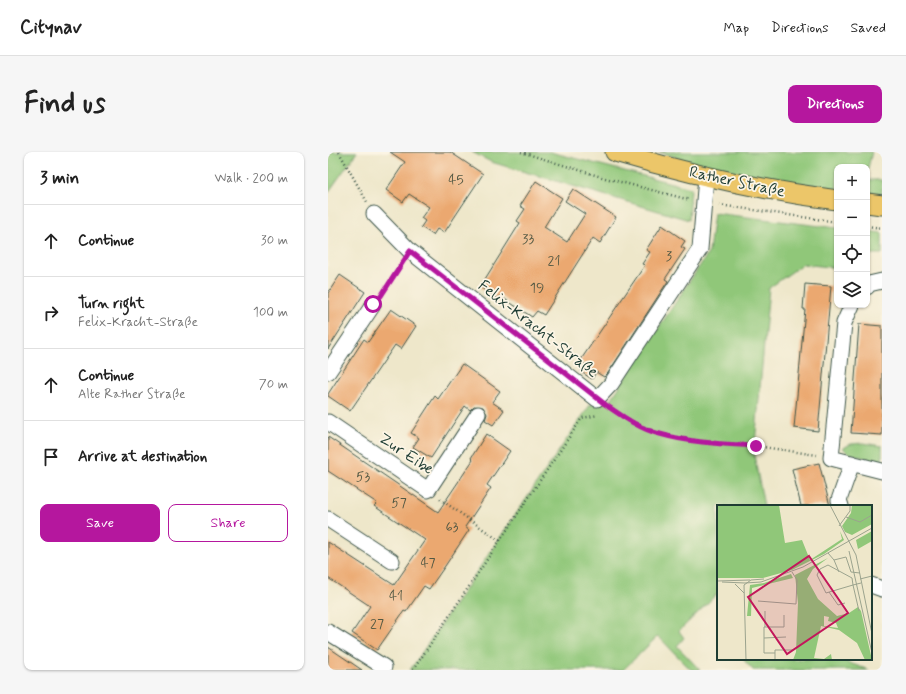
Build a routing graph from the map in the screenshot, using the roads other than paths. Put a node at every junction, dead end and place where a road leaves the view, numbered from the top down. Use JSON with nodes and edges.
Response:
{"nodes":[{"id":1,"x":616,"y":152,"type":"edge"},
{"id":2,"x":706,"y":177,"type":"junction"},
{"id":3,"x":834,"y":200,"type":"edge"},
{"id":4,"x":870,"y":203,"type":"edge"},
{"id":5,"x":882,"y":205,"type":"edge"},
{"id":6,"x":374,"y":214,"type":"road end"},
{"id":7,"x":882,"y":281,"type":"edge"},
{"id":8,"x":870,"y":284,"type":"edge"},
{"id":9,"x":373,"y":304,"type":"road end"},
{"id":10,"x":851,"y":308,"type":"edge"},
{"id":11,"x":328,"y":372,"type":"edge"},
{"id":12,"x":478,"y":414,"type":"dead end"},
{"id":13,"x":328,"y":422,"type":"edge"},
{"id":14,"x":852,"y":463,"type":"junction"},
{"id":15,"x":882,"y":472,"type":"edge"},
{"id":16,"x":840,"y":505,"type":"edge"},
{"id":17,"x":328,"y":519,"type":"edge"},
{"id":18,"x":392,"y":561,"type":"dead end"},
{"id":19,"x":872,"y":585,"type":"edge"},
{"id":20,"x":882,"y":589,"type":"edge"},
{"id":21,"x":328,"y":632,"type":"edge"},
{"id":22,"x":384,"y":667,"type":"dead end"}],
"edges":[{"from":1,"to":2,"type":"main road","name":"Rather Straße"},
{"from":2,"to":3,"type":"main road","name":"Rather Straße"},
{"from":2,"to":6,"type":"street","name":"Felix-Kracht-Straße"},
{"from":4,"to":5,"type":"main road"},
{"from":7,"to":8,"type":"street"},
{"from":9,"to":11,"type":"street"},
{"from":10,"to":14,"type":"street"},
{"from":12,"to":13,"type":"street","name":"Zur Eibe"},
{"from":14,"to":15,"type":"street"},
{"from":14,"to":16,"type":"street"},
{"from":17,"to":18,"type":"street"},
{"from":19,"to":20,"type":"street"},
{"from":21,"to":22,"type":"street"}]}
